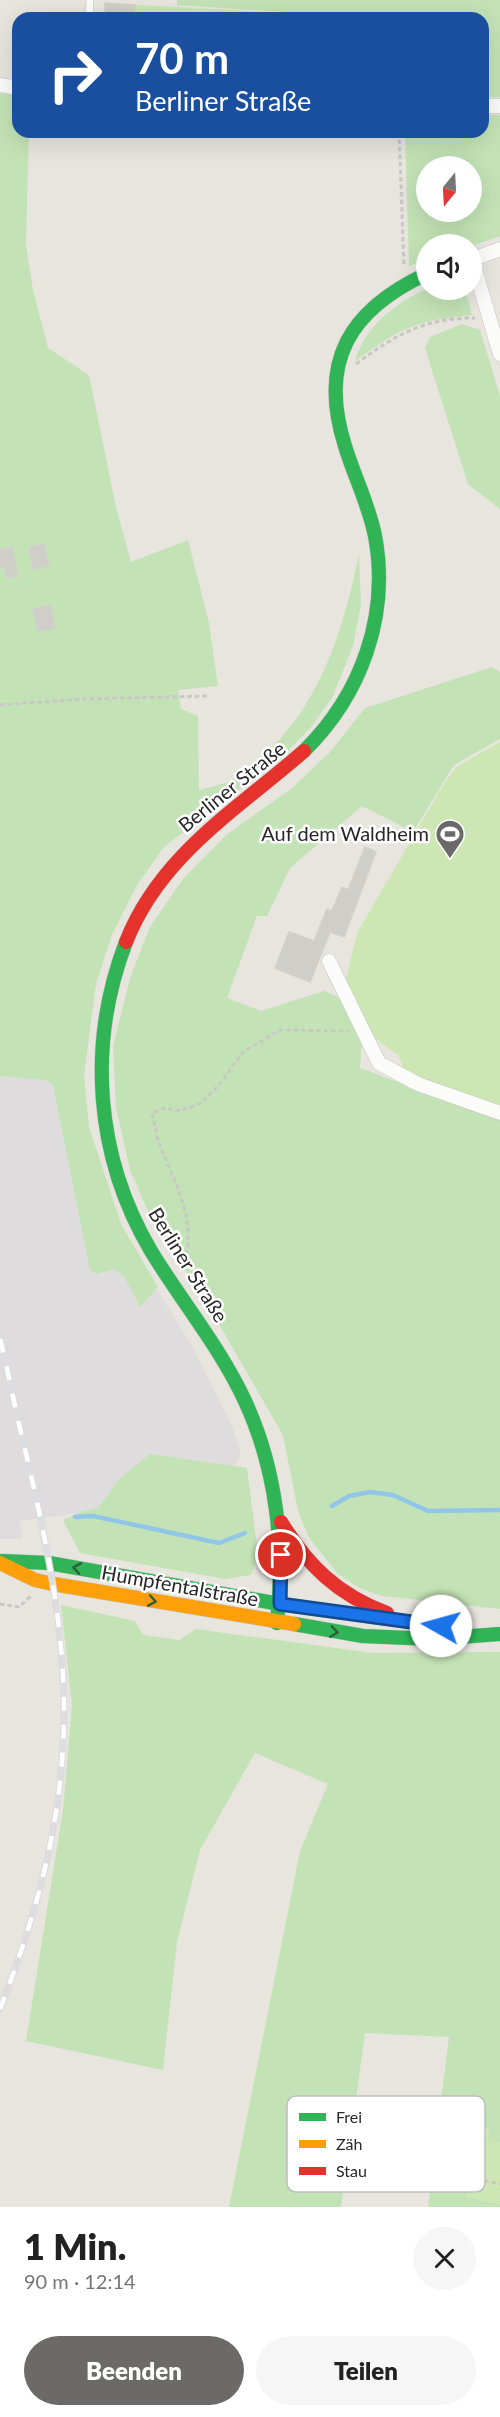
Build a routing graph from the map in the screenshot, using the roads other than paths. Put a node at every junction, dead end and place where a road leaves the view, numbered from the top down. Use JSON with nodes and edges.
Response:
{"nodes":[{"id":1,"x":500,"y":249,"type":"edge"},
{"id":2,"x":482,"y":256,"type":"edge"},
{"id":3,"x":416,"y":279,"type":"edge"},
{"id":4,"x":482,"y":294,"type":"edge"},
{"id":5,"x":500,"y":354,"type":"edge"},
{"id":6,"x":329,"y":961,"type":"dead end"},
{"id":7,"x":500,"y":1113,"type":"edge"},
{"id":8,"x":279,"y":1518,"type":"junction"},
{"id":9,"x":0,"y":1562,"type":"edge"},
{"id":10,"x":280,"y":1604,"type":"junction"},
{"id":11,"x":277,"y":1623,"type":"junction"},
{"id":12,"x":421,"y":1624,"type":"junction"},
{"id":13,"x":500,"y":1634,"type":"edge"}],
"edges":[{"from":1,"to":2,"type":"street"},
{"from":3,"to":8,"type":"street","name":"Berliner Straße"},
{"from":4,"to":5,"type":"street"},
{"from":6,"to":7,"type":"street"},
{"from":8,"to":10,"type":"street","name":"Berliner Straße"},
{"from":8,"to":12,"type":"street"},
{"from":10,"to":9,"type":"street","name":"Humpfentalstraße","one_way":true},
{"from":9,"to":11,"type":"street","name":"Humpfentalstraße","one_way":true},
{"from":10,"to":11,"type":"street","name":"Berliner Straße"},
{"from":10,"to":12,"type":"street","name":"Humpfentalstraße"},
{"from":11,"to":13,"type":"street","name":"Humpfentalstraße","one_way":true},
{"from":12,"to":13,"type":"street","name":"Humpfentalstraße"}]}
